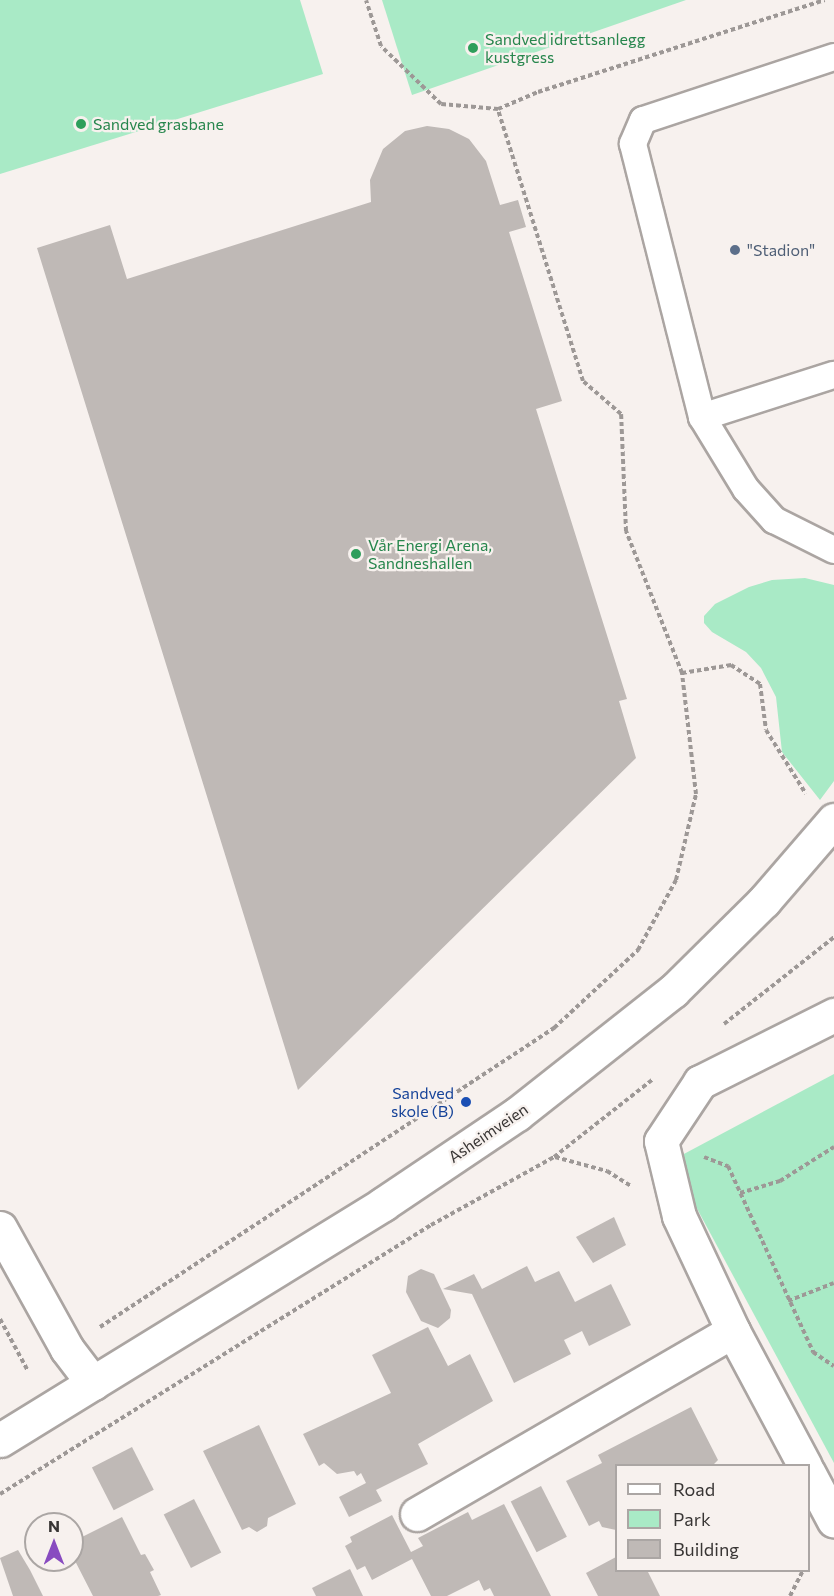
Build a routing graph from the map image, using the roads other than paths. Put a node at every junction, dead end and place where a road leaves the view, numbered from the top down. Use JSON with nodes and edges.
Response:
{"nodes":[{"id":1,"x":834,"y":57,"type":"edge"},
{"id":2,"x":834,"y":375,"type":"edge"},
{"id":3,"x":702,"y":417,"type":"junction"},
{"id":4,"x":831,"y":552,"type":"edge"},
{"id":5,"x":822,"y":811,"type":"edge"},
{"id":6,"x":834,"y":1015,"type":"edge"},
{"id":7,"x":0,"y":1228,"type":"edge"},
{"id":8,"x":733,"y":1330,"type":"junction"},
{"id":9,"x":93,"y":1383,"type":"junction"},
{"id":10,"x":0,"y":1440,"type":"edge"},
{"id":11,"x":804,"y":1464,"type":"edge"},
{"id":12,"x":810,"y":1476,"type":"edge"},
{"id":13,"x":417,"y":1514,"type":"dead end"},
{"id":14,"x":834,"y":1521,"type":"edge"}],
"edges":[{"from":1,"to":3,"type":"lane"},
{"from":2,"to":3,"type":"lane"},
{"from":3,"to":4,"type":"lane"},
{"from":5,"to":9,"type":"street","name":"Asheimveien"},
{"from":6,"to":8,"type":"street"},
{"from":7,"to":9,"type":"street"},
{"from":8,"to":11,"type":"street"},
{"from":8,"to":13,"type":"street"},
{"from":9,"to":10,"type":"street","name":"Asheimveien"},
{"from":12,"to":14,"type":"street"}]}
